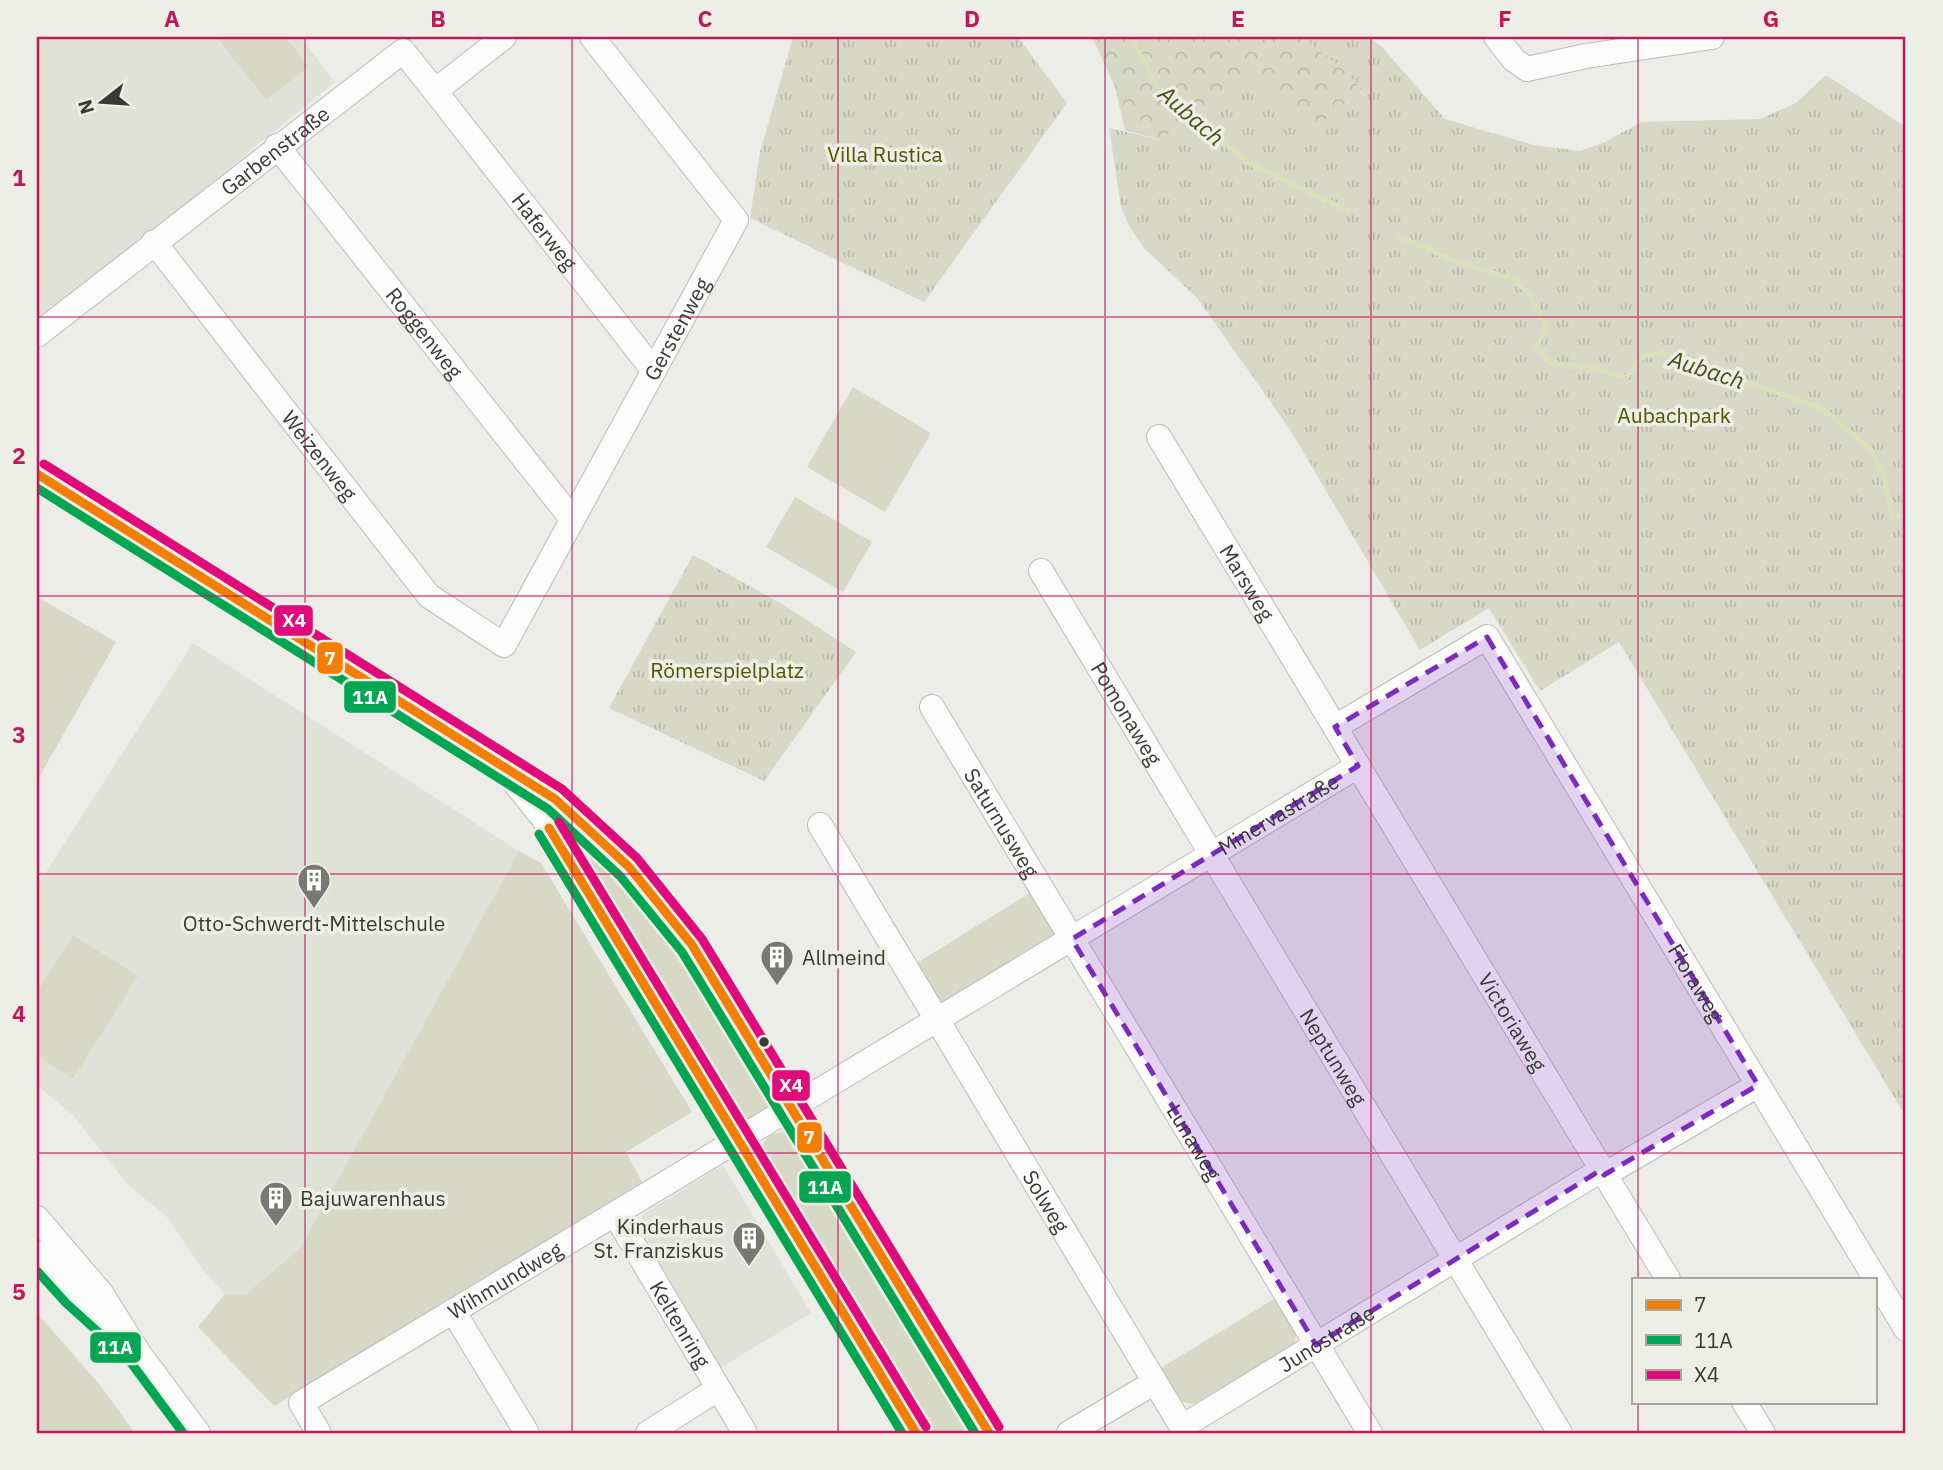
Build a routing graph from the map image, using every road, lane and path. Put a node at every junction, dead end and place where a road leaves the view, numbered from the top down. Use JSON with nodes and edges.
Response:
{"nodes":[{"id":1,"x":504,"y":37,"type":"edge"},
{"id":2,"x":592,"y":37,"type":"edge"},
{"id":3,"x":1496,"y":37,"type":"edge"},
{"id":4,"x":1712,"y":37,"type":"edge"},
{"id":5,"x":398,"y":44,"type":"edge"},
{"id":6,"x":435,"y":91,"type":"junction"},
{"id":7,"x":277,"y":146,"type":"junction"},
{"id":8,"x":154,"y":242,"type":"junction"},
{"id":9,"x":37,"y":335,"type":"edge"},
{"id":10,"x":654,"y":371,"type":"junction"},
{"id":11,"x":1159,"y":437,"type":"dead end"},
{"id":12,"x":37,"y":474,"type":"edge"},
{"id":13,"x":572,"y":519,"type":"junction"},
{"id":14,"x":1041,"y":571,"type":"dead end"},
{"id":15,"x":504,"y":645,"type":"joint"},
{"id":16,"x":932,"y":707,"type":"dead end"},
{"id":17,"x":1335,"y":727,"type":"junction"},
{"id":18,"x":501,"y":766,"type":"junction"},
{"id":19,"x":1358,"y":766,"type":"junction"},
{"id":20,"x":820,"y":825,"type":"dead end"},
{"id":21,"x":1212,"y":854,"type":"junction"},
{"id":22,"x":1072,"y":939,"type":"junction"},
{"id":23,"x":937,"y":1021,"type":"junction"},
{"id":24,"x":1758,"y":1085,"type":"junction"},
{"id":25,"x":791,"y":1107,"type":"junction"},
{"id":26,"x":739,"y":1140,"type":"junction"},
{"id":27,"x":1602,"y":1172,"type":"junction"},
{"id":28,"x":615,"y":1214,"type":"junction"},
{"id":29,"x":37,"y":1218,"type":"edge"},
{"id":30,"x":37,"y":1253,"type":"edge"},
{"id":31,"x":1454,"y":1259,"type":"junction"},
{"id":32,"x":1667,"y":1278,"type":"edge"},
{"id":33,"x":1875,"y":1278,"type":"edge"},
{"id":34,"x":1876,"y":1280,"type":"edge"},
{"id":35,"x":453,"y":1311,"type":"junction"},
{"id":36,"x":1906,"y":1329,"type":"edge"},
{"id":37,"x":1316,"y":1345,"type":"junction"},
{"id":38,"x":138,"y":1352,"type":"junction"},
{"id":39,"x":1155,"y":1382,"type":"junction"},
{"id":40,"x":718,"y":1389,"type":"junction"},
{"id":41,"x":1745,"y":1404,"type":"edge"},
{"id":42,"x":1184,"y":1430,"type":"edge"},
{"id":43,"x":198,"y":1433,"type":"edge"},
{"id":44,"x":319,"y":1433,"type":"edge"},
{"id":45,"x":527,"y":1433,"type":"edge"},
{"id":46,"x":648,"y":1433,"type":"edge"},
{"id":47,"x":745,"y":1433,"type":"edge"},
{"id":48,"x":916,"y":1433,"type":"edge"},
{"id":49,"x":989,"y":1433,"type":"edge"},
{"id":50,"x":1069,"y":1433,"type":"edge"},
{"id":51,"x":1370,"y":1433,"type":"edge"},
{"id":52,"x":1560,"y":1433,"type":"edge"},
{"id":53,"x":1763,"y":1433,"type":"edge"}],
"edges":[{"from":1,"to":6,"type":"street"},
{"from":2,"to":10,"type":"street","name":"Gerstenweg"},
{"from":3,"to":4,"type":"street"},
{"from":5,"to":6,"type":"street","name":"Garbenstraße"},
{"from":5,"to":7,"type":"street","name":"Garbenstraße"},
{"from":6,"to":10,"type":"street","name":"Haferweg"},
{"from":7,"to":8,"type":"street","name":"Garbenstraße"},
{"from":7,"to":13,"type":"street","name":"Roggenweg"},
{"from":8,"to":9,"type":"street","name":"Garbenstraße"},
{"from":8,"to":15,"type":"street","name":"Weizenweg"},
{"from":10,"to":13,"type":"street","name":"Gerstenweg"},
{"from":11,"to":17,"type":"street","name":"Marsweg"},
{"from":12,"to":18,"type":"street"},
{"from":13,"to":15,"type":"street","name":"Gerstenweg"},
{"from":14,"to":21,"type":"street","name":"Pomonaweg"},
{"from":16,"to":22,"type":"street","name":"Saturnusweg"},
{"from":17,"to":19,"type":"street","name":"Minervastraße"},
{"from":17,"to":24,"type":"street","name":"Floraweg"},
{"from":18,"to":25,"type":"street"},
{"from":18,"to":26,"type":"street"},
{"from":19,"to":21,"type":"street","name":"Minervastraße"},
{"from":19,"to":27,"type":"street","name":"Victoriaweg"},
{"from":20,"to":23,"type":"street","name":"Solweg"},
{"from":21,"to":22,"type":"street","name":"Minervastraße"},
{"from":21,"to":31,"type":"street","name":"Neptunweg"},
{"from":22,"to":23,"type":"street","name":"Minervastraße"},
{"from":22,"to":37,"type":"street","name":"Lunaweg"},
{"from":23,"to":25,"type":"street","name":"Minervastraße"},
{"from":23,"to":39,"type":"street","name":"Solweg"},
{"from":24,"to":27,"type":"street","name":"Junostraße"},
{"from":24,"to":33,"type":"street","name":"Floraweg"},
{"from":25,"to":26,"type":"street","name":"Minervastraße"},
{"from":25,"to":49,"type":"street"},
{"from":26,"to":28,"type":"street","name":"Wihmundweg"},
{"from":26,"to":48,"type":"street"},
{"from":27,"to":31,"type":"street","name":"Junostraße"},
{"from":27,"to":32,"type":"street","name":"Victoriaweg"},
{"from":28,"to":35,"type":"street","name":"Wihmundweg"},
{"from":28,"to":40,"type":"street","name":"Keltenring"},
{"from":29,"to":38,"type":"street"},
{"from":30,"to":38,"type":"street"},
{"from":31,"to":37,"type":"street","name":"Junostraße"},
{"from":31,"to":52,"type":"street","name":"Neptunweg"},
{"from":34,"to":36,"type":"street","name":"Floraweg"},
{"from":35,"to":44,"type":"street","name":"Wihmundweg"},
{"from":35,"to":45,"type":"street"},
{"from":37,"to":42,"type":"street","name":"Junostraße"},
{"from":37,"to":51,"type":"street","name":"Lunaweg"},
{"from":38,"to":43,"type":"street"},
{"from":39,"to":42,"type":"street","name":"Junostraße"},
{"from":39,"to":50,"type":"street"},
{"from":40,"to":46,"type":"street"},
{"from":40,"to":47,"type":"street","name":"Keltenring"},
{"from":41,"to":53,"type":"street"}]}
